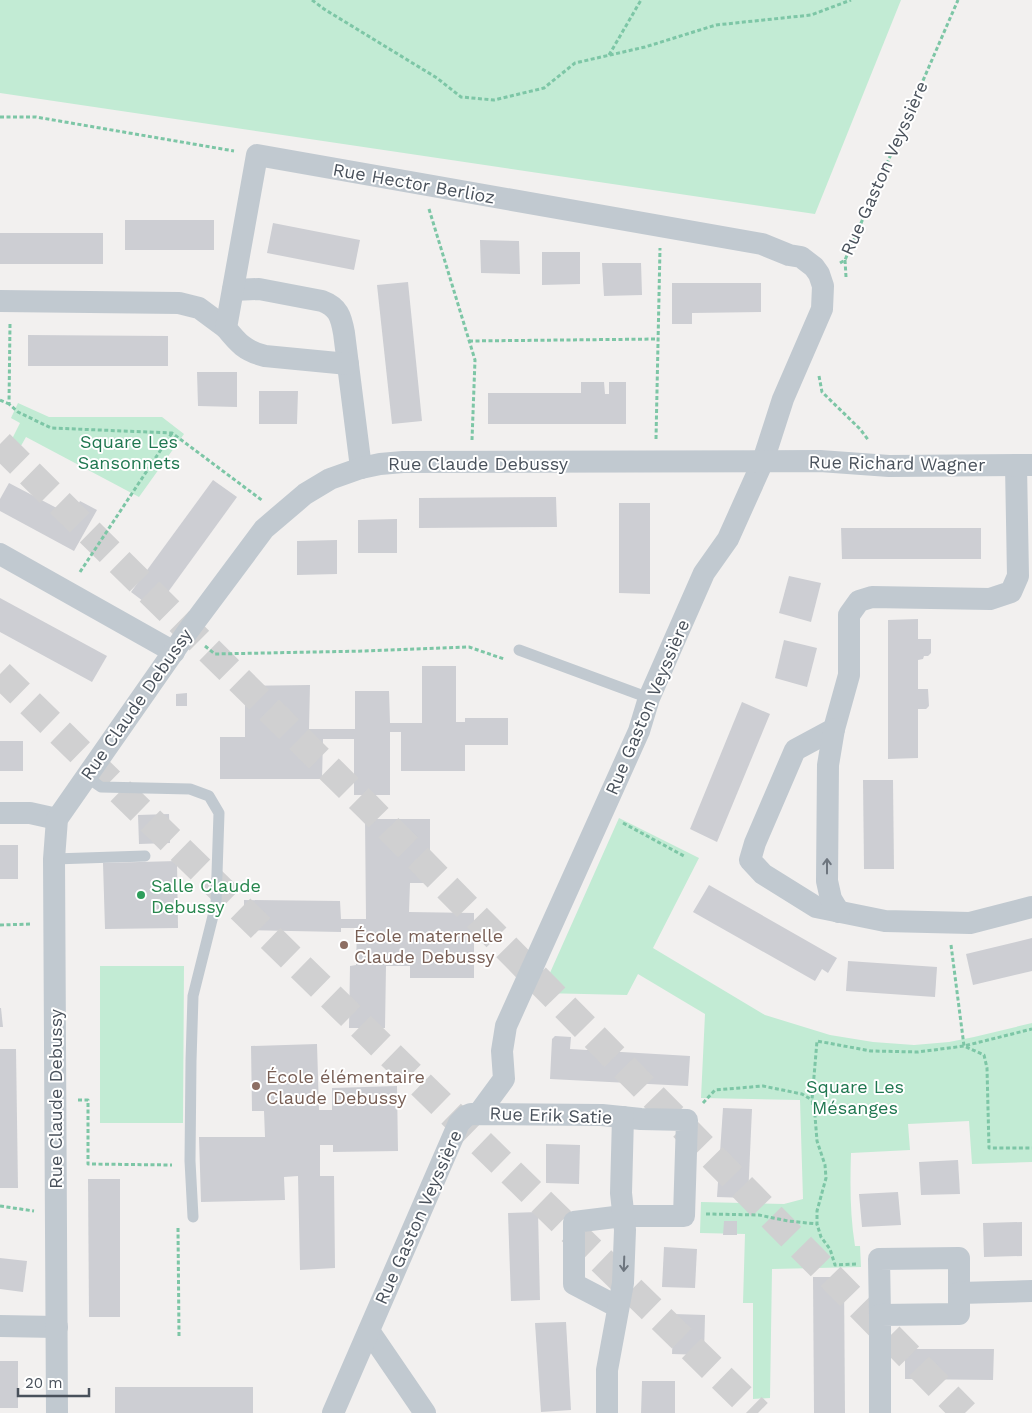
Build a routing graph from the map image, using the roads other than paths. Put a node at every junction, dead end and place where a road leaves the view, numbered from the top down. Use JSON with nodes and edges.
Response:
{"nodes":[{"id":1,"x":819,"y":274,"type":"joint"},
{"id":2,"x":233,"y":290,"type":"junction"},
{"id":3,"x":5,"y":301,"type":"edge"},
{"id":4,"x":226,"y":328,"type":"junction"},
{"id":5,"x":348,"y":364,"type":"junction"},
{"id":6,"x":763,"y":462,"type":"junction"},
{"id":7,"x":1024,"y":465,"type":"edge"},
{"id":8,"x":361,"y":468,"type":"junction"},
{"id":9,"x":0,"y":554,"type":"edge"},
{"id":10,"x":519,"y":650,"type":"road end"},
{"id":11,"x":174,"y":652,"type":"junction"},
{"id":12,"x":649,"y":698,"type":"junction"},
{"id":13,"x":834,"y":729,"type":"junction"},
{"id":14,"x":85,"y":776,"type":"junction"},
{"id":15,"x":0,"y":813,"type":"edge"},
{"id":16,"x":57,"y":818,"type":"junction"},
{"id":17,"x":145,"y":856,"type":"dead end"},
{"id":18,"x":54,"y":859,"type":"junction"},
{"id":19,"x":1032,"y":907,"type":"edge"},
{"id":20,"x":840,"y":912,"type":"junction"},
{"id":21,"x":479,"y":1113,"type":"junction"},
{"id":22,"x":623,"y":1117,"type":"junction"},
{"id":23,"x":624,"y":1216,"type":"junction"},
{"id":24,"x":194,"y":1217,"type":"dead end"},
{"id":25,"x":1032,"y":1291,"type":"edge"},
{"id":26,"x":959,"y":1293,"type":"junction"},
{"id":27,"x":618,"y":1307,"type":"junction"},
{"id":28,"x":880,"y":1315,"type":"junction"},
{"id":29,"x":0,"y":1326,"type":"edge"},
{"id":30,"x":57,"y":1327,"type":"junction"},
{"id":31,"x":369,"y":1330,"type":"junction"},
{"id":32,"x":56,"y":1413,"type":"edge"},
{"id":33,"x":333,"y":1413,"type":"edge"},
{"id":34,"x":425,"y":1413,"type":"edge"},
{"id":35,"x":607,"y":1413,"type":"edge"},
{"id":36,"x":880,"y":1413,"type":"edge"}],
"edges":[{"from":1,"to":2,"type":"street","name":"Rue Hector Berlioz"},
{"from":1,"to":6,"type":"street","name":"Rue Gaston Veyssière"},
{"from":2,"to":4,"type":"street"},
{"from":2,"to":5,"type":"street"},
{"from":3,"to":4,"type":"street"},
{"from":4,"to":5,"type":"street"},
{"from":5,"to":8,"type":"street"},
{"from":6,"to":7,"type":"street","name":"Rue Richard Wagner"},
{"from":6,"to":8,"type":"street","name":"Rue Claude Debussy"},
{"from":6,"to":12,"type":"street","name":"Rue Gaston Veyssière"},
{"from":7,"to":13,"type":"street"},
{"from":8,"to":11,"type":"street","name":"Rue Claude Debussy"},
{"from":9,"to":11,"type":"street"},
{"from":10,"to":12,"type":"lane"},
{"from":11,"to":14,"type":"street","name":"Rue Claude Debussy"},
{"from":12,"to":21,"type":"street","name":"Rue Gaston Veyssière"},
{"from":20,"to":13,"type":"street","one_way":true},
{"from":13,"to":20,"type":"street"},
{"from":14,"to":16,"type":"street","name":"Rue Claude Debussy"},
{"from":14,"to":24,"type":"lane"},
{"from":15,"to":16,"type":"street"},
{"from":16,"to":18,"type":"street","name":"Rue Claude Debussy"},
{"from":17,"to":18,"type":"lane"},
{"from":18,"to":30,"type":"street","name":"Rue Claude Debussy"},
{"from":19,"to":20,"type":"street"},
{"from":21,"to":22,"type":"street","name":"Rue Erik Satie"},
{"from":21,"to":31,"type":"street","name":"Rue Gaston Veyssière"},
{"from":22,"to":23,"type":"street","name":"Rue Erik Satie"},
{"from":22,"to":23,"type":"street","name":"Rue Erik Satie"},
{"from":23,"to":27,"type":"street","name":"Rue Erik Satie","one_way":true},
{"from":23,"to":27,"type":"street"},
{"from":25,"to":26,"type":"street"},
{"from":26,"to":28,"type":"street"},
{"from":26,"to":28,"type":"street"},
{"from":27,"to":35,"type":"street","name":"Rue Erik Satie"},
{"from":28,"to":36,"type":"street"},
{"from":29,"to":30,"type":"street"},
{"from":30,"to":32,"type":"street","name":"Rue Claude Debussy"},
{"from":31,"to":33,"type":"street","name":"Rue Gaston Veyssière"},
{"from":31,"to":34,"type":"street"}]}
